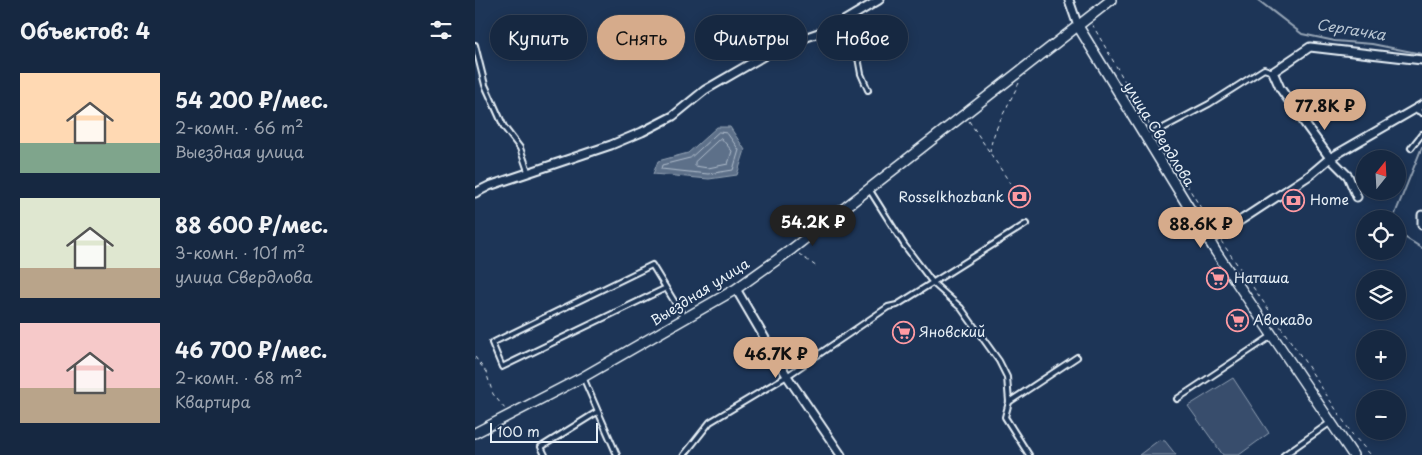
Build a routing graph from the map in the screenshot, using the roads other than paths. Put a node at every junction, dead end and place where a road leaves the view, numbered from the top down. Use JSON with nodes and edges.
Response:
{"nodes":[{"id":1,"x":879,"y":0,"type":"edge"},
{"id":2,"x":1069,"y":0,"type":"edge"},
{"id":3,"x":1111,"y":0,"type":"edge"},
{"id":4,"x":855,"y":15,"type":"edge"},
{"id":5,"x":1078,"y":26,"type":"junction"},
{"id":6,"x":817,"y":34,"type":"edge"},
{"id":7,"x":475,"y":45,"type":"edge"},
{"id":8,"x":858,"y":60,"type":"edge"},
{"id":9,"x":1422,"y":60,"type":"edge"},
{"id":10,"x":1273,"y":72,"type":"junction"},
{"id":11,"x":868,"y":90,"type":"dead end"},
{"id":12,"x":1422,"y":105,"type":"edge"},
{"id":13,"x":1418,"y":111,"type":"edge"},
{"id":14,"x":1422,"y":134,"type":"edge"},
{"id":15,"x":1145,"y":138,"type":"junction"},
{"id":16,"x":1411,"y":148,"type":"dead end"},
{"id":17,"x":1331,"y":158,"type":"junction"},
{"id":18,"x":529,"y":172,"type":"junction"},
{"id":19,"x":868,"y":188,"type":"junction"},
{"id":20,"x":475,"y":193,"type":"edge"},
{"id":21,"x":1356,"y":195,"type":"edge"},
{"id":22,"x":1422,"y":215,"type":"edge"},
{"id":23,"x":1027,"y":224,"type":"dead end"},
{"id":24,"x":1422,"y":225,"type":"edge"},
{"id":25,"x":1209,"y":241,"type":"junction"},
{"id":26,"x":933,"y":283,"type":"junction"},
{"id":27,"x":666,"y":288,"type":"junction"},
{"id":28,"x":736,"y":289,"type":"junction"},
{"id":29,"x":685,"y":319,"type":"junction"},
{"id":30,"x":1273,"y":335,"type":"junction"},
{"id":31,"x":1077,"y":357,"type":"dead end"},
{"id":32,"x":787,"y":376,"type":"junction"},
{"id":33,"x":583,"y":377,"type":"junction"},
{"id":34,"x":1177,"y":399,"type":"dead end"},
{"id":35,"x":1009,"y":402,"type":"junction"},
{"id":36,"x":597,"y":412,"type":"junction"},
{"id":37,"x":1331,"y":422,"type":"junction"},
{"id":38,"x":475,"y":433,"type":"edge"},
{"id":39,"x":545,"y":455,"type":"edge"},
{"id":40,"x":617,"y":455,"type":"edge"},
{"id":41,"x":684,"y":455,"type":"edge"},
{"id":42,"x":841,"y":455,"type":"edge"},
{"id":43,"x":1029,"y":455,"type":"edge"},
{"id":44,"x":1284,"y":455,"type":"edge"},
{"id":45,"x":1353,"y":455,"type":"edge"}],
"edges":[{"from":1,"to":4,"type":"street"},
{"from":2,"to":5,"type":"street"},
{"from":3,"to":5,"type":"street","name":"Выездная улица"},
{"from":5,"to":15,"type":"street","name":"улица Свердлова"},
{"from":5,"to":19,"type":"street","name":"Выездная улица"},
{"from":6,"to":18,"type":"street"},
{"from":7,"to":18,"type":"lane"},
{"from":8,"to":11,"type":"lane"},
{"from":9,"to":10,"type":"street"},
{"from":10,"to":15,"type":"lane"},
{"from":10,"to":17,"type":"street"},
{"from":12,"to":13,"type":"street"},
{"from":13,"to":17,"type":"street"},
{"from":14,"to":16,"type":"lane"},
{"from":15,"to":25,"type":"street","name":"улица Свердлова"},
{"from":17,"to":21,"type":"street"},
{"from":17,"to":25,"type":"street"},
{"from":18,"to":20,"type":"street"},
{"from":19,"to":26,"type":"lane"},
{"from":19,"to":28,"type":"street","name":"Выездная улица"},
{"from":22,"to":24,"type":"street"},
{"from":23,"to":26,"type":"lane"},
{"from":25,"to":30,"type":"street","name":"улица Свердлова"},
{"from":26,"to":32,"type":"lane"},
{"from":26,"to":35,"type":"lane"},
{"from":27,"to":27,"type":"lane"},
{"from":27,"to":29,"type":"lane"},
{"from":28,"to":29,"type":"street","name":"Выездная улица"},
{"from":28,"to":32,"type":"street"},
{"from":29,"to":33,"type":"street","name":"Выездная улица"},
{"from":30,"to":34,"type":"lane"},
{"from":30,"to":37,"type":"street","name":"улица Свердлова"},
{"from":31,"to":35,"type":"lane"},
{"from":32,"to":41,"type":"lane"},
{"from":32,"to":42,"type":"street"},
{"from":33,"to":36,"type":"lane"},
{"from":33,"to":38,"type":"street","name":"Выездная улица"},
{"from":35,"to":43,"type":"lane"},
{"from":36,"to":39,"type":"lane"},
{"from":36,"to":40,"type":"lane"},
{"from":37,"to":44,"type":"lane"},
{"from":37,"to":45,"type":"street","name":"улица Свердлова"}]}
